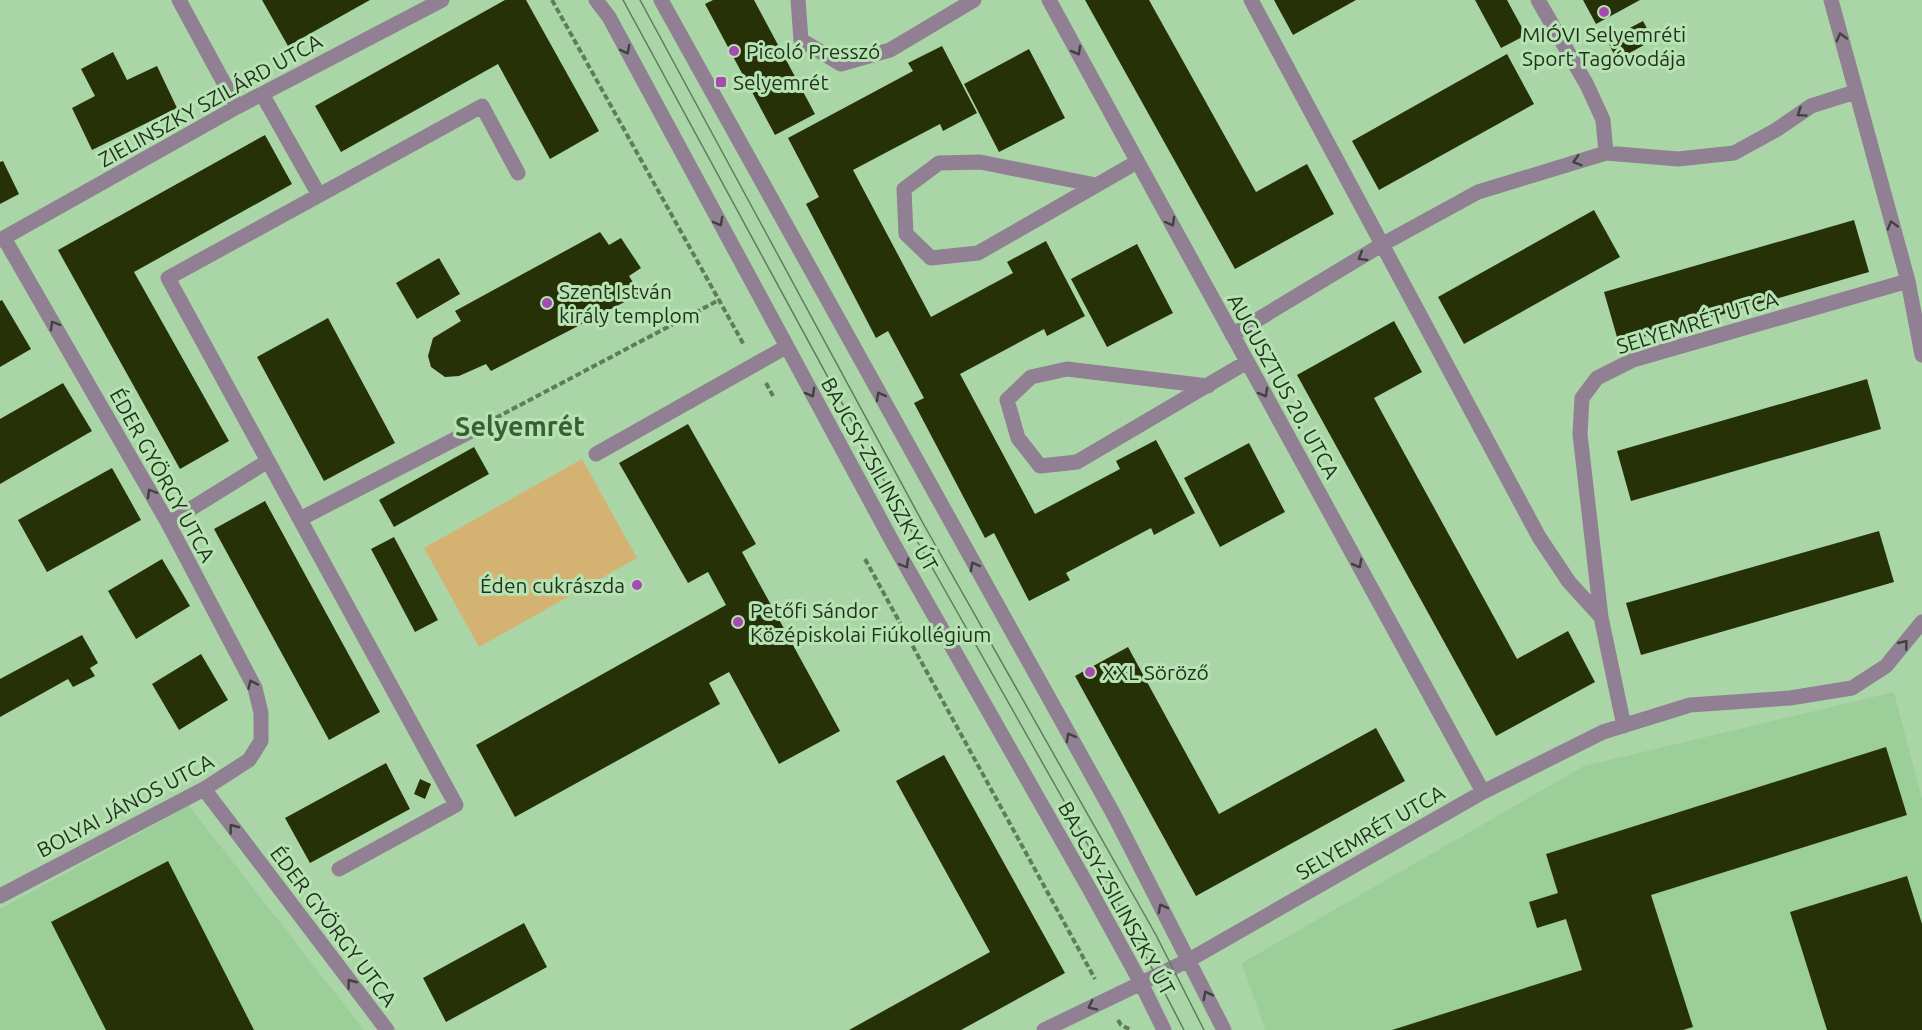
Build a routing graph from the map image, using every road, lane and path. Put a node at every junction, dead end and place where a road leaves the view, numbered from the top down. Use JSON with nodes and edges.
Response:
{"nodes":[{"id":1,"x":179,"y":0,"type":"edge"},
{"id":2,"x":442,"y":0,"type":"edge"},
{"id":3,"x":552,"y":0,"type":"edge"},
{"id":4,"x":596,"y":0,"type":"edge"},
{"id":5,"x":661,"y":0,"type":"edge"},
{"id":6,"x":798,"y":0,"type":"edge"},
{"id":7,"x":974,"y":0,"type":"edge"},
{"id":8,"x":1049,"y":0,"type":"edge"},
{"id":9,"x":1251,"y":0,"type":"edge"},
{"id":10,"x":1538,"y":0,"type":"edge"},
{"id":11,"x":1831,"y":0,"type":"edge"},
{"id":12,"x":1855,"y":92,"type":"junction"},
{"id":13,"x":262,"y":94,"type":"junction"},
{"id":14,"x":237,"y":107,"type":"junction"},
{"id":15,"x":1606,"y":153,"type":"junction"},
{"id":16,"x":1137,"y":162,"type":"junction"},
{"id":17,"x":518,"y":173,"type":"dead end"},
{"id":18,"x":1096,"y":185,"type":"junction"},
{"id":19,"x":319,"y":195,"type":"junction"},
{"id":20,"x":2,"y":239,"type":"edge"},
{"id":21,"x":1383,"y":244,"type":"junction"},
{"id":22,"x":1908,"y":281,"type":"junction"},
{"id":23,"x":719,"y":300,"type":"junction"},
{"id":24,"x":1232,"y":335,"type":"junction"},
{"id":25,"x":786,"y":347,"type":"junction"},
{"id":26,"x":1922,"y":355,"type":"edge"},
{"id":27,"x":1247,"y":362,"type":"junction"},
{"id":28,"x":755,"y":364,"type":"junction"},
{"id":29,"x":1208,"y":386,"type":"junction"},
{"id":30,"x":772,"y":396,"type":"dead end"},
{"id":31,"x":469,"y":432,"type":"joint"},
{"id":32,"x":596,"y":454,"type":"dead end"},
{"id":33,"x":268,"y":461,"type":"junction"},
{"id":34,"x":300,"y":519,"type":"junction"},
{"id":35,"x":168,"y":523,"type":"junction"},
{"id":36,"x":865,"y":559,"type":"dead end"},
{"id":37,"x":1601,"y":617,"type":"junction"},
{"id":38,"x":1922,"y":621,"type":"edge"},
{"id":39,"x":1624,"y":726,"type":"junction"},
{"id":40,"x":261,"y":741,"type":"joint"},
{"id":41,"x":204,"y":789,"type":"junction"},
{"id":42,"x":1483,"y":792,"type":"junction"},
{"id":43,"x":339,"y":869,"type":"dead end"},
{"id":44,"x":0,"y":896,"type":"edge"},
{"id":45,"x":1189,"y":960,"type":"junction"},
{"id":46,"x":1141,"y":983,"type":"junction"},
{"id":47,"x":1107,"y":999,"type":"junction"},
{"id":48,"x":387,"y":1030,"type":"edge"},
{"id":49,"x":1044,"y":1030,"type":"edge"},
{"id":50,"x":1131,"y":1030,"type":"edge"},
{"id":51,"x":1164,"y":1030,"type":"edge"},
{"id":52,"x":1224,"y":1030,"type":"edge"}],
"edges":[{"from":1,"to":14,"type":"street"},
{"from":2,"to":13,"type":"street","name":"ZIELINSZKY SZILÁRD UTCA"},
{"from":3,"to":23,"type":"path"},
{"from":4,"to":25,"type":"street","name":"BAJCSY-ZSILINSZKY ÚT","one_way":true},
{"from":45,"to":5,"type":"street","name":"BAJCSY-ZSILINSZKY ÚT","one_way":true},
{"from":6,"to":7,"type":"street"},
{"from":8,"to":16,"type":"street","name":"AUGUSZTUS 20. UTCA","one_way":true},
{"from":9,"to":21,"type":"street"},
{"from":10,"to":15,"type":"street"},
{"from":12,"to":11,"type":"street","one_way":true},
{"from":12,"to":15,"type":"street","one_way":true},
{"from":22,"to":12,"type":"street","one_way":true},
{"from":13,"to":14,"type":"street","name":"ZIELINSZKY SZILÁRD UTCA"},
{"from":13,"to":19,"type":"street"},
{"from":14,"to":20,"type":"street","name":"ZIELINSZKY SZILÁRD UTCA"},
{"from":15,"to":21,"type":"street","one_way":true},
{"from":16,"to":18,"type":"street"},
{"from":16,"to":24,"type":"street","name":"AUGUSZTUS 20. UTCA","one_way":true},
{"from":17,"to":19,"type":"street"},
{"from":18,"to":18,"type":"street"},
{"from":19,"to":33,"type":"street"},
{"from":35,"to":20,"type":"street","name":"ÉDER GYÖRGY UTCA","one_way":true},
{"from":21,"to":24,"type":"street","one_way":true},
{"from":21,"to":37,"type":"street"},
{"from":22,"to":26,"type":"street"},
{"from":22,"to":37,"type":"street","name":"SELYEMRÉT UTCA"},
{"from":23,"to":28,"type":"path"},
{"from":23,"to":31,"type":"path"},
{"from":24,"to":27,"type":"street","name":"AUGUSZTUS 20. UTCA"},
{"from":25,"to":28,"type":"street"},
{"from":25,"to":46,"type":"street","name":"BAJCSY-ZSILINSZKY ÚT","one_way":true},
{"from":27,"to":29,"type":"street"},
{"from":27,"to":42,"type":"street","name":"AUGUSZTUS 20. UTCA","one_way":true},
{"from":28,"to":30,"type":"path"},
{"from":28,"to":32,"type":"street"},
{"from":29,"to":29,"type":"street"},
{"from":31,"to":34,"type":"street"},
{"from":33,"to":34,"type":"street"},
{"from":33,"to":35,"type":"street"},
{"from":34,"to":43,"type":"street"},
{"from":40,"to":35,"type":"street","name":"ÉDER GYÖRGY UTCA","one_way":true},
{"from":36,"to":47,"type":"path"},
{"from":37,"to":39,"type":"street","name":"SELYEMRÉT UTCA"},
{"from":39,"to":38,"type":"street","name":"SELYEMRÉT UTCA","one_way":true},
{"from":39,"to":42,"type":"street","name":"SELYEMRÉT UTCA"},
{"from":40,"to":41,"type":"street","name":"BOLYAI JÁNOS UTCA"},
{"from":41,"to":44,"type":"street","name":"BOLYAI JÁNOS UTCA"},
{"from":48,"to":41,"type":"street","name":"ÉDER GYÖRGY UTCA","one_way":true},
{"from":42,"to":45,"type":"street","name":"SELYEMRÉT UTCA"},
{"from":45,"to":46,"type":"street","name":"SELYEMRÉT UTCA"},
{"from":52,"to":45,"type":"street","name":"BAJCSY-ZSILINSZKY ÚT","one_way":true},
{"from":46,"to":47,"type":"street","name":"SELYEMRÉT UTCA"},
{"from":46,"to":51,"type":"street","name":"BAJCSY-ZSILINSZKY ÚT"},
{"from":47,"to":49,"type":"street","name":"SELYEMRÉT UTCA","one_way":true},
{"from":47,"to":50,"type":"path"}]}
